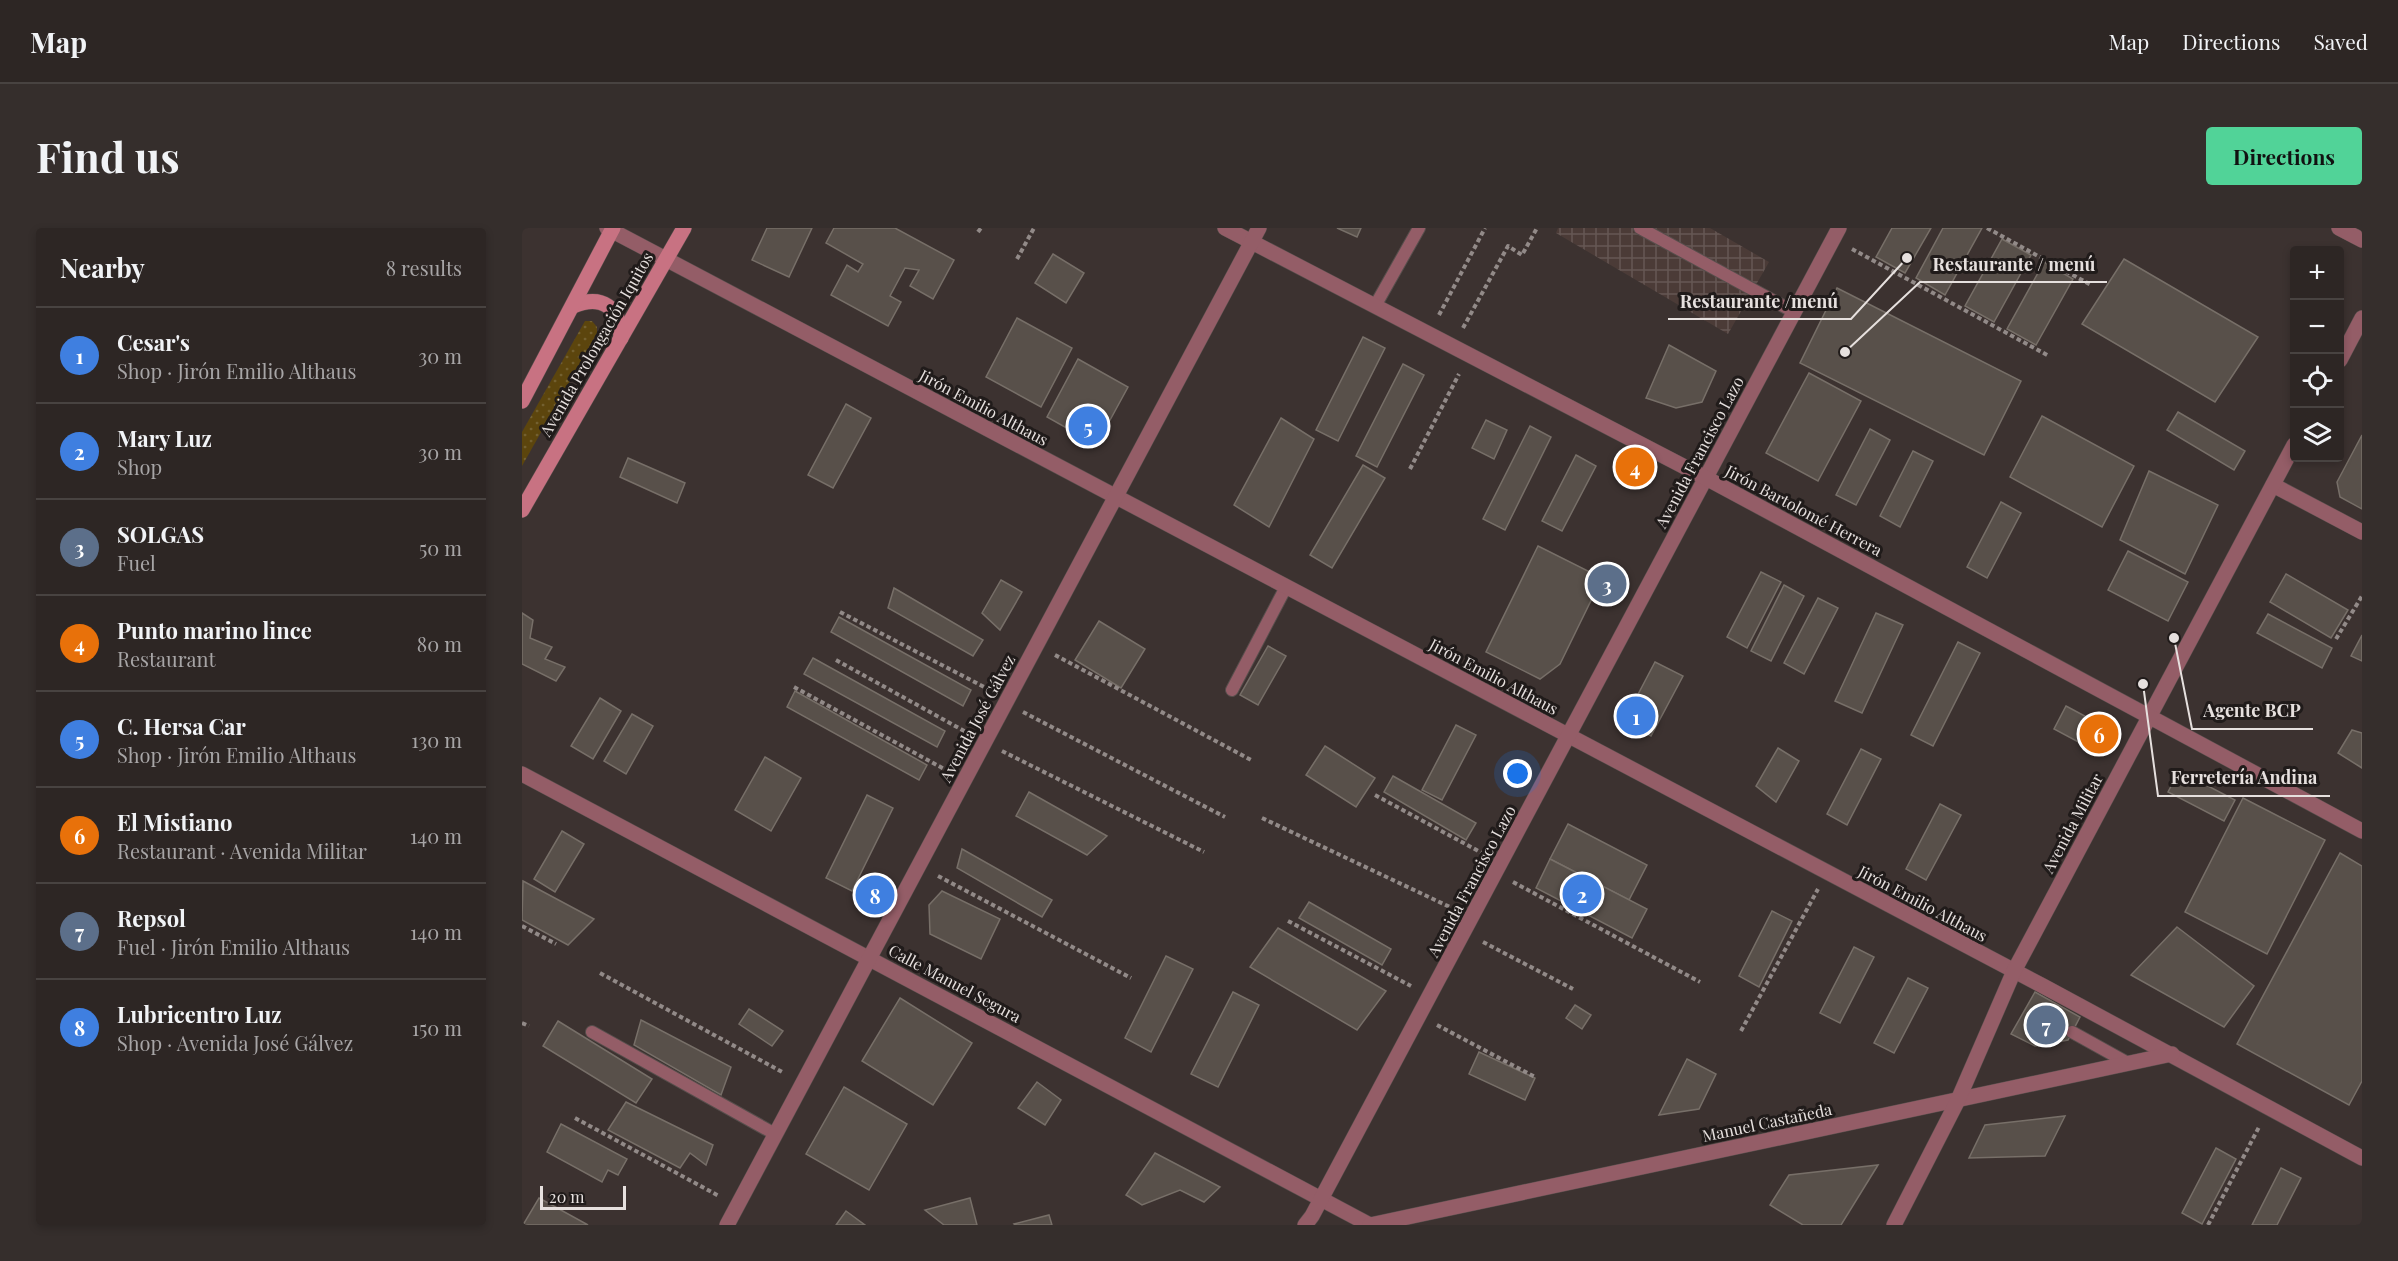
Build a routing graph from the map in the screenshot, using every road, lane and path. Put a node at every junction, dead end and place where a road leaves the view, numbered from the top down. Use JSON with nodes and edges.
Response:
{"nodes":[{"id":1,"x":684,"y":228,"type":"edge"},
{"id":2,"x":1034,"y":228,"type":"edge"},
{"id":3,"x":1226,"y":228,"type":"edge"},
{"id":4,"x":1259,"y":228,"type":"edge"},
{"id":5,"x":1419,"y":228,"type":"edge"},
{"id":6,"x":1485,"y":228,"type":"edge"},
{"id":7,"x":1537,"y":228,"type":"edge"},
{"id":8,"x":1640,"y":228,"type":"edge"},
{"id":9,"x":1987,"y":228,"type":"edge"},
{"id":10,"x":2339,"y":228,"type":"edge"},
{"id":11,"x":611,"y":229,"type":"edge"},
{"id":12,"x":1836,"y":233,"type":"edge"},
{"id":13,"x":2362,"y":240,"type":"edge"},
{"id":14,"x":1251,"y":242,"type":"junction"},
{"id":15,"x":1017,"y":259,"type":"dead end"},
{"id":16,"x":666,"y":260,"type":"junction"},
{"id":17,"x":2091,"y":285,"type":"dead end"},
{"id":18,"x":573,"y":306,"type":"junction"},
{"id":19,"x":1375,"y":306,"type":"junction"},
{"id":20,"x":1794,"y":312,"type":"junction"},
{"id":21,"x":2362,"y":318,"type":"edge"},
{"id":22,"x":1429,"y":334,"type":"junction"},
{"id":23,"x":621,"y":338,"type":"junction"},
{"id":24,"x":1453,"y":346,"type":"junction"},
{"id":25,"x":1469,"y":354,"type":"junction"},
{"id":26,"x":2343,"y":354,"type":"edge"},
{"id":27,"x":2049,"y":356,"type":"dead end"},
{"id":28,"x":522,"y":401,"type":"edge"},
{"id":29,"x":2290,"y":454,"type":"edge"},
{"id":30,"x":1410,"y":469,"type":"dead end"},
{"id":31,"x":1706,"y":478,"type":"junction"},
{"id":32,"x":2273,"y":485,"type":"junction"},
{"id":33,"x":1115,"y":496,"type":"junction"},
{"id":34,"x":522,"y":510,"type":"edge"},
{"id":35,"x":2362,"y":532,"type":"edge"},
{"id":36,"x":1286,"y":586,"type":"junction"},
{"id":37,"x":2362,"y":596,"type":"edge"},
{"id":38,"x":840,"y":612,"type":"dead end"},
{"id":39,"x":2336,"y":639,"type":"dead end"},
{"id":40,"x":1036,"y":645,"type":"junction"},
{"id":41,"x":836,"y":660,"type":"dead end"},
{"id":42,"x":794,"y":687,"type":"dead end"},
{"id":43,"x":1232,"y":690,"type":"dead end"},
{"id":44,"x":1006,"y":701,"type":"junction"},
{"id":45,"x":2149,"y":717,"type":"junction"},
{"id":46,"x":1568,"y":736,"type":"junction"},
{"id":47,"x":984,"y":742,"type":"junction"},
{"id":48,"x":1253,"y":761,"type":"dead end"},
{"id":49,"x":522,"y":774,"type":"edge"},
{"id":50,"x":964,"y":780,"type":"junction"},
{"id":51,"x":1375,"y":795,"type":"dead end"},
{"id":52,"x":1225,"y":817,"type":"dead end"},
{"id":53,"x":1262,"y":818,"type":"dead end"},
{"id":54,"x":2362,"y":831,"type":"edge"},
{"id":55,"x":1204,"y":852,"type":"dead end"},
{"id":56,"x":918,"y":866,"type":"junction"},
{"id":57,"x":1498,"y":868,"type":"junction"},
{"id":58,"x":1827,"y":872,"type":"junction"},
{"id":59,"x":1472,"y":917,"type":"junction"},
{"id":60,"x":1288,"y":921,"type":"dead end"},
{"id":61,"x":522,"y":926,"type":"edge"},
{"id":62,"x":1464,"y":932,"type":"junction"},
{"id":63,"x":556,"y":944,"type":"dead end"},
{"id":64,"x":869,"y":957,"type":"junction"},
{"id":65,"x":2014,"y":971,"type":"junction"},
{"id":66,"x":600,"y":973,"type":"dead end"},
{"id":67,"x":1131,"y":978,"type":"dead end"},
{"id":68,"x":1700,"y":982,"type":"dead end"},
{"id":69,"x":1573,"y":989,"type":"dead end"},
{"id":70,"x":1430,"y":996,"type":"junction"},
{"id":71,"x":1419,"y":1016,"type":"junction"},
{"id":72,"x":522,"y":1023,"type":"edge"},
{"id":73,"x":529,"y":1026,"type":"dead end"},
{"id":74,"x":1741,"y":1031,"type":"dead end"},
{"id":75,"x":592,"y":1032,"type":"dead end"},
{"id":76,"x":2072,"y":1032,"type":"dead end"},
{"id":77,"x":2172,"y":1054,"type":"junction"},
{"id":78,"x":2126,"y":1062,"type":"junction"},
{"id":79,"x":1535,"y":1077,"type":"dead end"},
{"id":80,"x":802,"y":1083,"type":"junction"},
{"id":81,"x":1958,"y":1100,"type":"junction"},
{"id":82,"x":2270,"y":1107,"type":"junction"},
{"id":83,"x":574,"y":1118,"type":"dead end"},
{"id":84,"x":775,"y":1134,"type":"junction"},
{"id":85,"x":2362,"y":1158,"type":"edge"},
{"id":86,"x":1320,"y":1200,"type":"junction"},
{"id":87,"x":737,"y":1206,"type":"junction"},
{"id":88,"x":726,"y":1225,"type":"edge"},
{"id":89,"x":1305,"y":1225,"type":"edge"},
{"id":90,"x":1370,"y":1225,"type":"edge"},
{"id":91,"x":1894,"y":1225,"type":"edge"},
{"id":92,"x":2208,"y":1225,"type":"edge"}],
"edges":[{"from":1,"to":16,"type":"main road","name":"Avenida Prolongación Iquitos"},
{"from":2,"to":15,"type":"path"},
{"from":3,"to":14,"type":"street","name":"Jirón Bartolomé Herrera"},
{"from":4,"to":14,"type":"street","name":"Avenida José Gálvez"},
{"from":5,"to":19,"type":"lane"},
{"from":6,"to":22,"type":"path"},
{"from":7,"to":24,"type":"path"},
{"from":8,"to":20,"type":"lane"},
{"from":9,"to":17,"type":"path"},
{"from":10,"to":13,"type":"street"},
{"from":11,"to":16,"type":"street","name":"Jirón Emilio Althaus"},
{"from":11,"to":18,"type":"main road"},
{"from":12,"to":20,"type":"street","name":"Avenida Francisco Lazo"},
{"from":12,"to":27,"type":"path"},
{"from":14,"to":19,"type":"street","name":"Jirón Bartolomé Herrera"},
{"from":14,"to":33,"type":"street","name":"Avenida José Gálvez"},
{"from":16,"to":23,"type":"main road","name":"Avenida Prolongación Iquitos"},
{"from":16,"to":33,"type":"street","name":"Jirón Emilio Althaus"},
{"from":18,"to":23,"type":"main road"},
{"from":18,"to":28,"type":"main road"},
{"from":19,"to":22,"type":"street","name":"Jirón Bartolomé Herrera"},
{"from":20,"to":31,"type":"street","name":"Avenida Francisco Lazo"},
{"from":21,"to":26,"type":"street"},
{"from":22,"to":24,"type":"street","name":"Jirón Bartolomé Herrera"},
{"from":23,"to":34,"type":"main road","name":"Avenida Prolongación Iquitos"},
{"from":24,"to":25,"type":"street","name":"Jirón Bartolomé Herrera"},
{"from":25,"to":30,"type":"path"},
{"from":25,"to":31,"type":"street","name":"Jirón Bartolomé Herrera"},
{"from":29,"to":32,"type":"street","name":"Avenida Militar"},
{"from":31,"to":45,"type":"street","name":"Jirón Bartolomé Herrera"},
{"from":31,"to":46,"type":"street","name":"Avenida Francisco Lazo"},
{"from":32,"to":35,"type":"street"},
{"from":32,"to":45,"type":"street","name":"Avenida Militar"},
{"from":33,"to":36,"type":"street","name":"Jirón Emilio Althaus"},
{"from":33,"to":40,"type":"street","name":"Avenida José Gálvez"},
{"from":36,"to":43,"type":"lane"},
{"from":36,"to":46,"type":"street","name":"Jirón Emilio Althaus"},
{"from":37,"to":39,"type":"path"},
{"from":38,"to":44,"type":"path"},
{"from":40,"to":44,"type":"street","name":"Avenida José Gálvez"},
{"from":40,"to":48,"type":"path"},
{"from":41,"to":47,"type":"path"},
{"from":42,"to":50,"type":"path"},
{"from":44,"to":47,"type":"street","name":"Avenida José Gálvez"},
{"from":44,"to":52,"type":"path"},
{"from":45,"to":54,"type":"street","name":"Jirón Bartolomé Herrera"},
{"from":45,"to":65,"type":"street","name":"Avenida Militar"},
{"from":46,"to":57,"type":"street","name":"Avenida Francisco Lazo"},
{"from":46,"to":58,"type":"street","name":"Jirón Emilio Althaus"},
{"from":47,"to":50,"type":"street","name":"Avenida José Gálvez"},
{"from":47,"to":55,"type":"path"},
{"from":49,"to":64,"type":"street","name":"Calle Manuel Segura"},
{"from":50,"to":56,"type":"street","name":"Avenida José Gálvez"},
{"from":51,"to":57,"type":"path"},
{"from":53,"to":59,"type":"path"},
{"from":56,"to":64,"type":"street","name":"Avenida José Gálvez"},
{"from":56,"to":67,"type":"path"},
{"from":57,"to":59,"type":"street","name":"Avenida Francisco Lazo"},
{"from":57,"to":68,"type":"path"},
{"from":58,"to":65,"type":"street","name":"Jirón Emilio Althaus"},
{"from":58,"to":74,"type":"path"},
{"from":59,"to":62,"type":"street","name":"Avenida Francisco Lazo"},
{"from":60,"to":70,"type":"path"},
{"from":61,"to":63,"type":"path"},
{"from":62,"to":69,"type":"path"},
{"from":62,"to":70,"type":"street","name":"Avenida Francisco Lazo"},
{"from":64,"to":80,"type":"street","name":"Avenida José Gálvez"},
{"from":64,"to":86,"type":"street","name":"Calle Manuel Segura"},
{"from":65,"to":77,"type":"street","name":"Jirón Emilio Althaus"},
{"from":65,"to":81,"type":"street","name":"Avenida Militar"},
{"from":66,"to":80,"type":"path"},
{"from":70,"to":71,"type":"street","name":"Avenida Francisco Lazo"},
{"from":71,"to":79,"type":"path"},
{"from":71,"to":86,"type":"street","name":"Avenida Francisco Lazo"},
{"from":72,"to":73,"type":"path"},
{"from":75,"to":84,"type":"lane"},
{"from":76,"to":78,"type":"lane"},
{"from":77,"to":78,"type":"street","name":"Manuel Castañeda"},
{"from":77,"to":82,"type":"street","name":"Jirón Emilio Althaus"},
{"from":78,"to":81,"type":"street","name":"Manuel Castañeda"},
{"from":80,"to":84,"type":"street","name":"Avenida José Gálvez"},
{"from":81,"to":90,"type":"street","name":"Manuel Castañeda"},
{"from":81,"to":91,"type":"street","name":"Avenida Militar"},
{"from":82,"to":85,"type":"street","name":"Jirón Emilio Althaus"},
{"from":82,"to":92,"type":"path"},
{"from":83,"to":87,"type":"path"},
{"from":84,"to":87,"type":"street","name":"Avenida José Gálvez"},
{"from":86,"to":89,"type":"street","name":"Avenida Francisco Lazo"},
{"from":86,"to":90,"type":"street","name":"Calle Manuel Segura"},
{"from":87,"to":88,"type":"street","name":"Avenida José Gálvez"}]}
